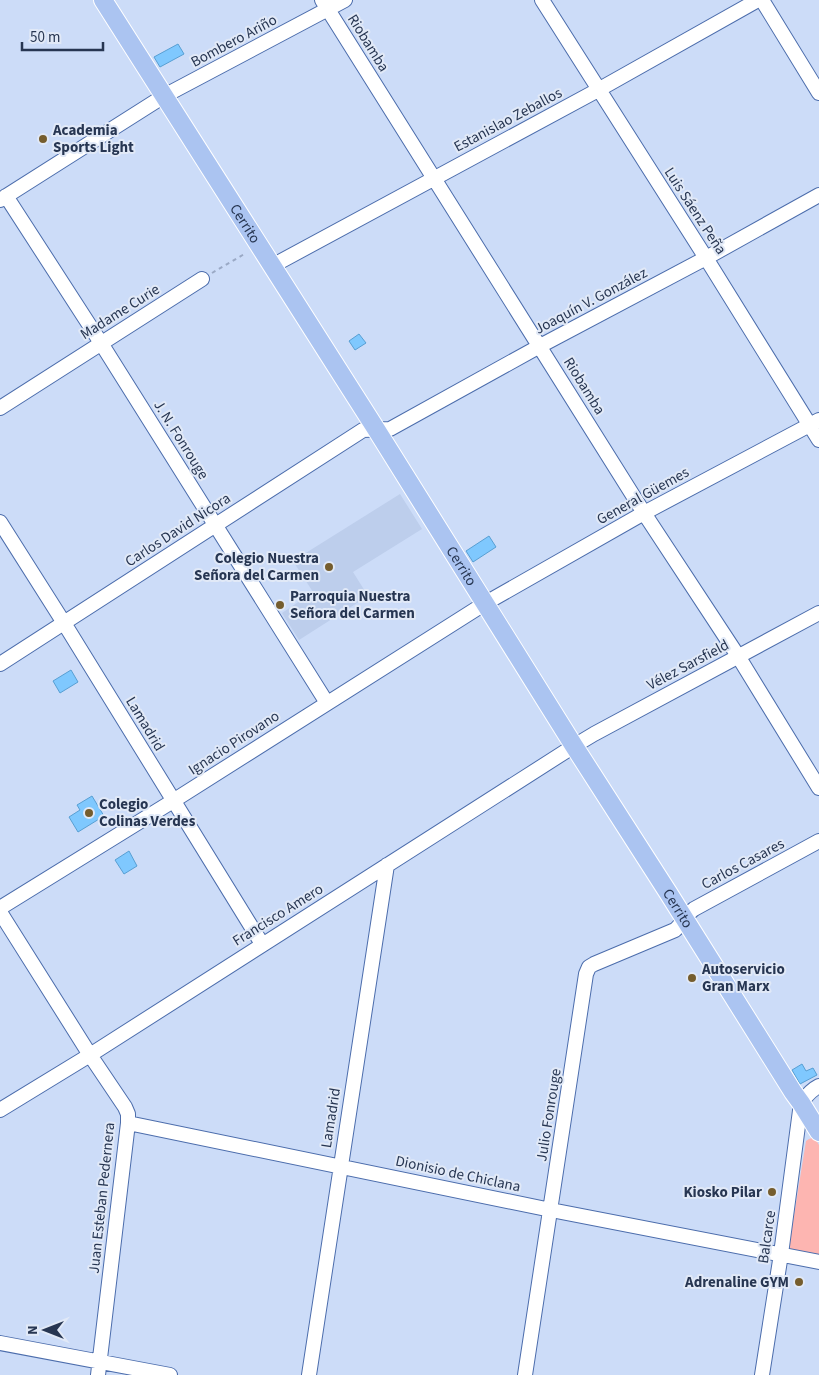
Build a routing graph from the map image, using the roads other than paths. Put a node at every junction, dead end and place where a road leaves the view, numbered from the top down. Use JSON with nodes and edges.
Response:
{"nodes":[{"id":1,"x":103,"y":0,"type":"edge"},
{"id":2,"x":346,"y":0,"type":"edge"},
{"id":3,"x":542,"y":0,"type":"edge"},
{"id":4,"x":758,"y":0,"type":"edge"},
{"id":5,"x":762,"y":0,"type":"edge"},
{"id":6,"x":325,"y":5,"type":"edge"},
{"id":7,"x":598,"y":90,"type":"junction"},
{"id":8,"x":819,"y":93,"type":"edge"},
{"id":9,"x":164,"y":96,"type":"junction"},
{"id":10,"x":434,"y":178,"type":"junction"},
{"id":11,"x":819,"y":195,"type":"edge"},
{"id":12,"x":3,"y":198,"type":"edge"},
{"id":13,"x":706,"y":258,"type":"junction"},
{"id":14,"x":272,"y":266,"type":"junction"},
{"id":15,"x":202,"y":279,"type":"road end"},
{"id":16,"x":101,"y":343,"type":"junction"},
{"id":17,"x":540,"y":346,"type":"junction"},
{"id":18,"x":0,"y":408,"type":"edge"},
{"id":19,"x":814,"y":422,"type":"edge"},
{"id":20,"x":376,"y":429,"type":"junction"},
{"id":21,"x":819,"y":440,"type":"edge"},
{"id":22,"x":644,"y":513,"type":"junction"},
{"id":23,"x":0,"y":522,"type":"edge"},
{"id":24,"x":215,"y":526,"type":"junction"},
{"id":25,"x":484,"y":604,"type":"junction"},
{"id":26,"x":819,"y":613,"type":"edge"},
{"id":27,"x":64,"y":622,"type":"junction"},
{"id":28,"x":738,"y":656,"type":"junction"},
{"id":29,"x":0,"y":664,"type":"edge"},
{"id":30,"x":327,"y":703,"type":"junction"},
{"id":31,"x":574,"y":746,"type":"junction"},
{"id":32,"x":819,"y":788,"type":"edge"},
{"id":33,"x":173,"y":801,"type":"junction"},
{"id":34,"x":819,"y":841,"type":"edge"},
{"id":35,"x":387,"y":866,"type":"junction"},
{"id":36,"x":0,"y":908,"type":"edge"},
{"id":37,"x":0,"y":912,"type":"edge"},
{"id":38,"x":686,"y":920,"type":"junction"},
{"id":39,"x":262,"y":944,"type":"junction"},
{"id":40,"x":90,"y":1055,"type":"junction"},
{"id":41,"x":819,"y":1086,"type":"edge"},
{"id":42,"x":801,"y":1103,"type":"junction"},
{"id":43,"x":0,"y":1110,"type":"edge"},
{"id":44,"x":128,"y":1123,"type":"junction"},
{"id":45,"x":819,"y":1132,"type":"edge"},
{"id":46,"x":340,"y":1166,"type":"junction"},
{"id":47,"x":551,"y":1210,"type":"junction"},
{"id":48,"x":781,"y":1254,"type":"junction"},
{"id":49,"x":819,"y":1262,"type":"edge"},
{"id":50,"x":0,"y":1343,"type":"edge"},
{"id":51,"x":99,"y":1368,"type":"edge"},
{"id":52,"x":170,"y":1375,"type":"edge"},
{"id":53,"x":309,"y":1375,"type":"edge"},
{"id":54,"x":525,"y":1375,"type":"edge"},
{"id":55,"x":762,"y":1375,"type":"edge"}],
"edges":[{"from":1,"to":9,"type":"main road","name":"Cerrito"},
{"from":2,"to":6,"type":"street","name":"Bombero Ariño"},
{"from":3,"to":7,"type":"street","name":"Luis Sáenz Peña"},
{"from":4,"to":7,"type":"street","name":"Estanislao Zeballos"},
{"from":5,"to":8,"type":"street"},
{"from":6,"to":9,"type":"street","name":"Bombero Ariño"},
{"from":6,"to":10,"type":"street","name":"Riobamba"},
{"from":7,"to":10,"type":"street","name":"Estanislao Zeballos"},
{"from":7,"to":13,"type":"street","name":"Luis Sáenz Peña"},
{"from":9,"to":12,"type":"street","name":"Bombero Ariño"},
{"from":9,"to":14,"type":"main road","name":"Cerrito"},
{"from":10,"to":14,"type":"street","name":"Estanislao Zeballos"},
{"from":10,"to":17,"type":"street","name":"Riobamba"},
{"from":11,"to":13,"type":"street","name":"Joaquín V. González"},
{"from":12,"to":16,"type":"street","name":"J. N. Fonrouge"},
{"from":13,"to":17,"type":"street","name":"Joaquín V. González"},
{"from":13,"to":19,"type":"street","name":"Luis Sáenz Peña"},
{"from":14,"to":20,"type":"main road","name":"Cerrito"},
{"from":15,"to":16,"type":"street","name":"Madame Curie"},
{"from":16,"to":18,"type":"street","name":"Madame Curie"},
{"from":16,"to":24,"type":"street","name":"J. N. Fonrouge"},
{"from":17,"to":20,"type":"street","name":"Joaquín V. González"},
{"from":17,"to":22,"type":"street","name":"Riobamba"},
{"from":19,"to":21,"type":"street","name":"Luis Sáenz Peña"},
{"from":19,"to":22,"type":"street","name":"General Güemes"},
{"from":20,"to":24,"type":"street","name":"Carlos David Nicora"},
{"from":20,"to":25,"type":"main road","name":"Cerrito"},
{"from":22,"to":25,"type":"street","name":"General Güemes"},
{"from":22,"to":28,"type":"street","name":"Riobamba"},
{"from":23,"to":27,"type":"street","name":"Lamadrid"},
{"from":24,"to":27,"type":"street","name":"Carlos David Nicora"},
{"from":24,"to":30,"type":"street","name":"J. N. Fonrouge"},
{"from":25,"to":30,"type":"street","name":"Ignacio Pirovano"},
{"from":25,"to":31,"type":"main road","name":"Cerrito"},
{"from":26,"to":28,"type":"street","name":"Vélez Sarsfield"},
{"from":27,"to":29,"type":"street","name":"Carlos David Nicora"},
{"from":27,"to":33,"type":"street","name":"Lamadrid"},
{"from":28,"to":31,"type":"street","name":"Vélez Sarsfield"},
{"from":28,"to":32,"type":"street","name":"Riobamba"},
{"from":30,"to":33,"type":"street","name":"Ignacio Pirovano"},
{"from":31,"to":35,"type":"street","name":"Francisco Amero"},
{"from":31,"to":38,"type":"main road","name":"Cerrito"},
{"from":33,"to":36,"type":"street","name":"Ignacio Pirovano"},
{"from":33,"to":39,"type":"street","name":"Lamadrid"},
{"from":34,"to":38,"type":"street","name":"Carlos Casares"},
{"from":35,"to":39,"type":"street","name":"Francisco Amero"},
{"from":35,"to":46,"type":"street","name":"Lamadrid"},
{"from":37,"to":40,"type":"street","name":"Juan Esteban Pedernera"},
{"from":38,"to":42,"type":"main road","name":"Cerrito"},
{"from":38,"to":47,"type":"street","name":"Julio Fonrouge"},
{"from":39,"to":40,"type":"street","name":"Francisco Amero"},
{"from":40,"to":43,"type":"street","name":"Francisco Amero"},
{"from":40,"to":44,"type":"street","name":"Juan Esteban Pedernera"},
{"from":41,"to":42,"type":"street"},
{"from":42,"to":45,"type":"main road","name":"Cerrito"},
{"from":42,"to":48,"type":"street","name":"Balcarce"},
{"from":44,"to":46,"type":"street","name":"Dionisio de Chiclana"},
{"from":44,"to":51,"type":"street","name":"Juan Esteban Pedernera"},
{"from":46,"to":47,"type":"street","name":"Dionisio de Chiclana"},
{"from":46,"to":53,"type":"street","name":"Lamadrid"},
{"from":47,"to":48,"type":"street","name":"Dionisio de Chiclana"},
{"from":47,"to":54,"type":"street","name":"Julio Fonrouge"},
{"from":48,"to":49,"type":"street","name":"Dionisio de Chiclana"},
{"from":48,"to":55,"type":"street","name":"Balcarce"},
{"from":50,"to":51,"type":"street"},
{"from":51,"to":52,"type":"street"}]}
